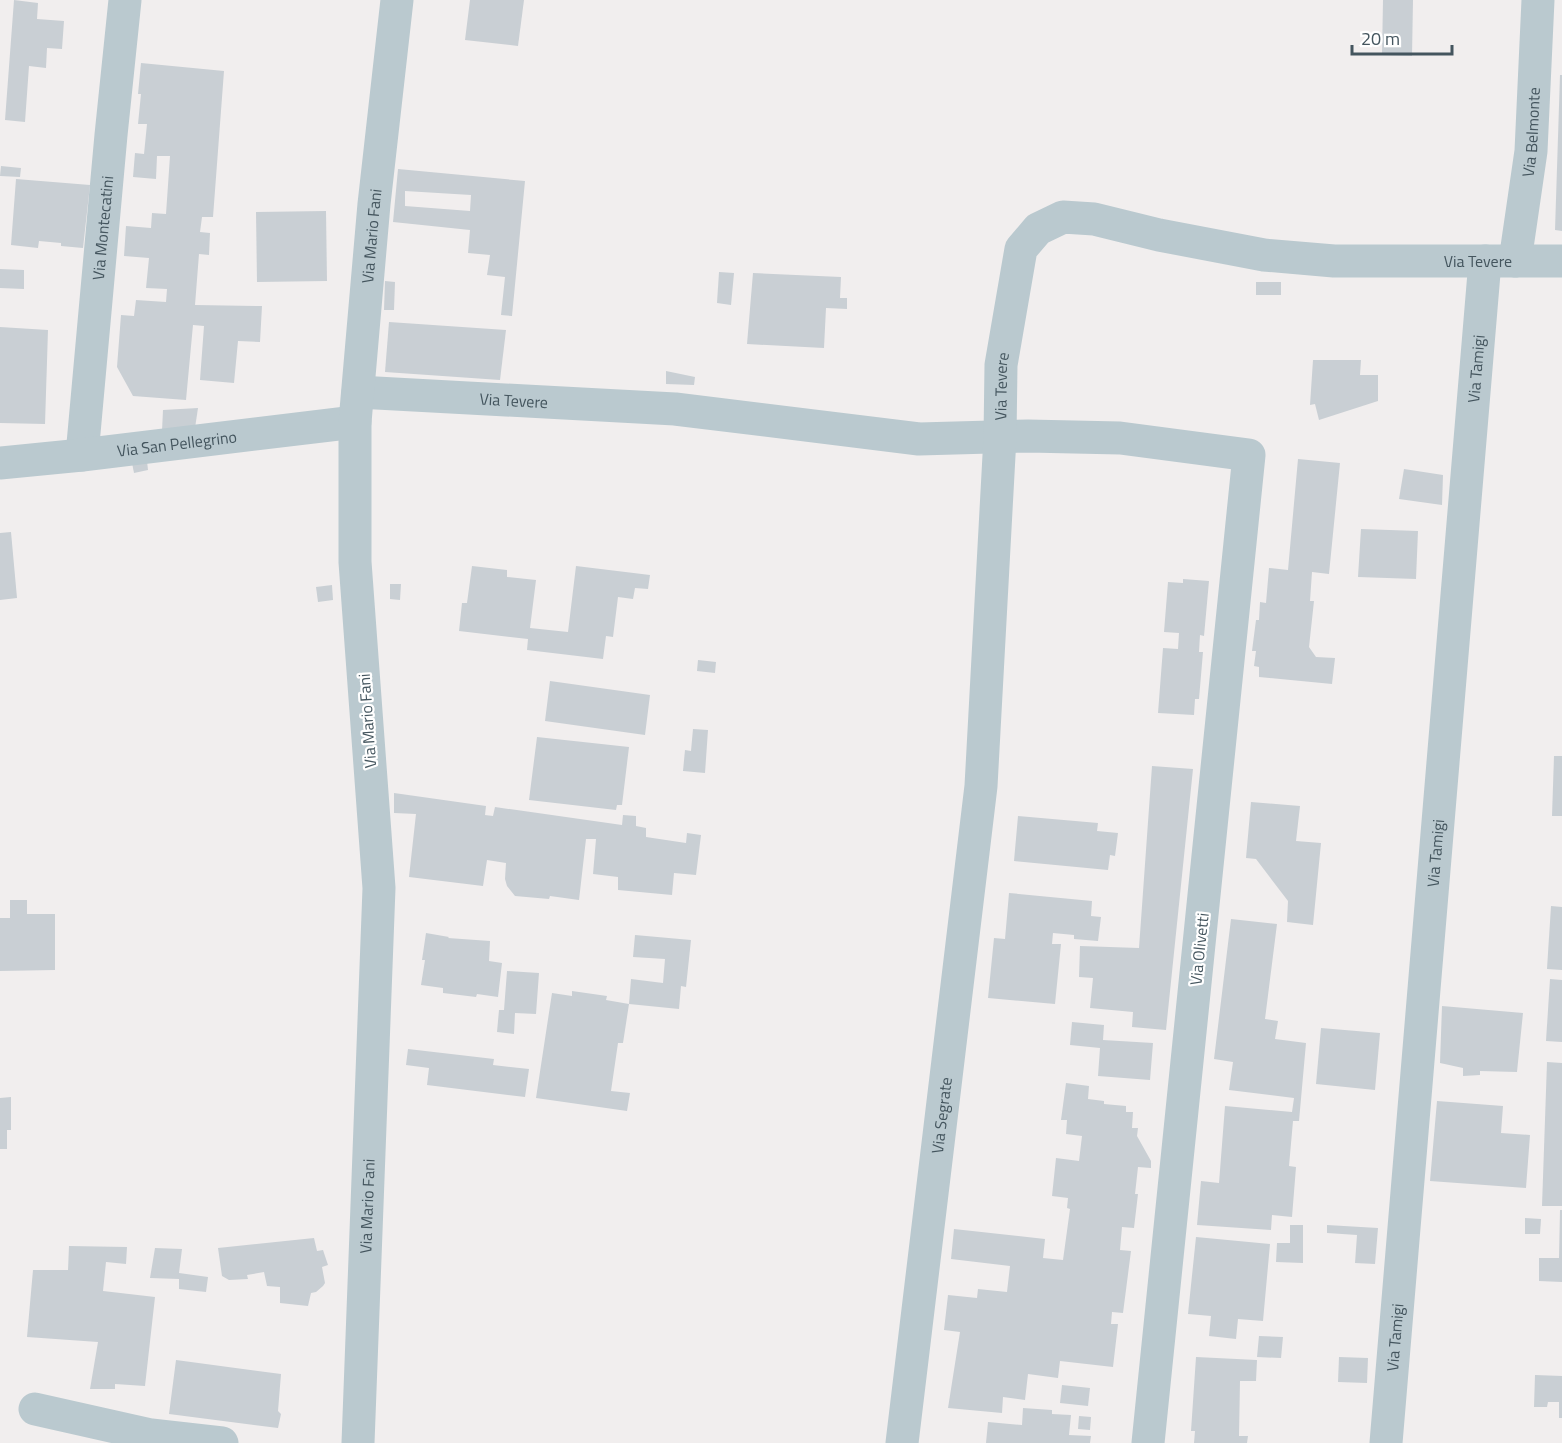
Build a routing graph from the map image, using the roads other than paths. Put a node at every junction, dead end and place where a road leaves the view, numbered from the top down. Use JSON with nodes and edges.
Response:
{"nodes":[{"id":1,"x":125,"y":0,"type":"edge"},
{"id":2,"x":397,"y":0,"type":"edge"},
{"id":3,"x":1538,"y":0,"type":"edge"},
{"id":4,"x":1500,"y":261,"type":"junction"},
{"id":5,"x":1562,"y":261,"type":"edge"},
{"id":6,"x":357,"y":407,"type":"junction"},
{"id":7,"x":1000,"y":437,"type":"junction"},
{"id":8,"x":82,"y":455,"type":"junction"},
{"id":9,"x":0,"y":463,"type":"edge"},
{"id":10,"x":35,"y":1409,"type":"dead end"},
{"id":11,"x":222,"y":1443,"type":"edge"},
{"id":12,"x":358,"y":1443,"type":"edge"},
{"id":13,"x":902,"y":1443,"type":"edge"},
{"id":14,"x":1148,"y":1443,"type":"edge"},
{"id":15,"x":1386,"y":1443,"type":"edge"}],
"edges":[{"from":1,"to":8,"type":"street","name":"Via Montecatini"},
{"from":2,"to":6,"type":"street","name":"Via Mario Fani"},
{"from":3,"to":4,"type":"street","name":"Via Belmonte"},
{"from":4,"to":5,"type":"street","name":"Via Tevere"},
{"from":4,"to":7,"type":"street","name":"Via Tevere"},
{"from":4,"to":15,"type":"street","name":"Via Tamigi"},
{"from":6,"to":7,"type":"street","name":"Via Tevere"},
{"from":6,"to":8,"type":"street","name":"Via San Pellegrino"},
{"from":6,"to":12,"type":"street","name":"Via Mario Fani"},
{"from":7,"to":13,"type":"street","name":"Via Segrate"},
{"from":7,"to":14,"type":"street","name":"Via Olivetti"},
{"from":8,"to":9,"type":"street","name":"Via San Pellegrino"},
{"from":10,"to":11,"type":"street"}]}
